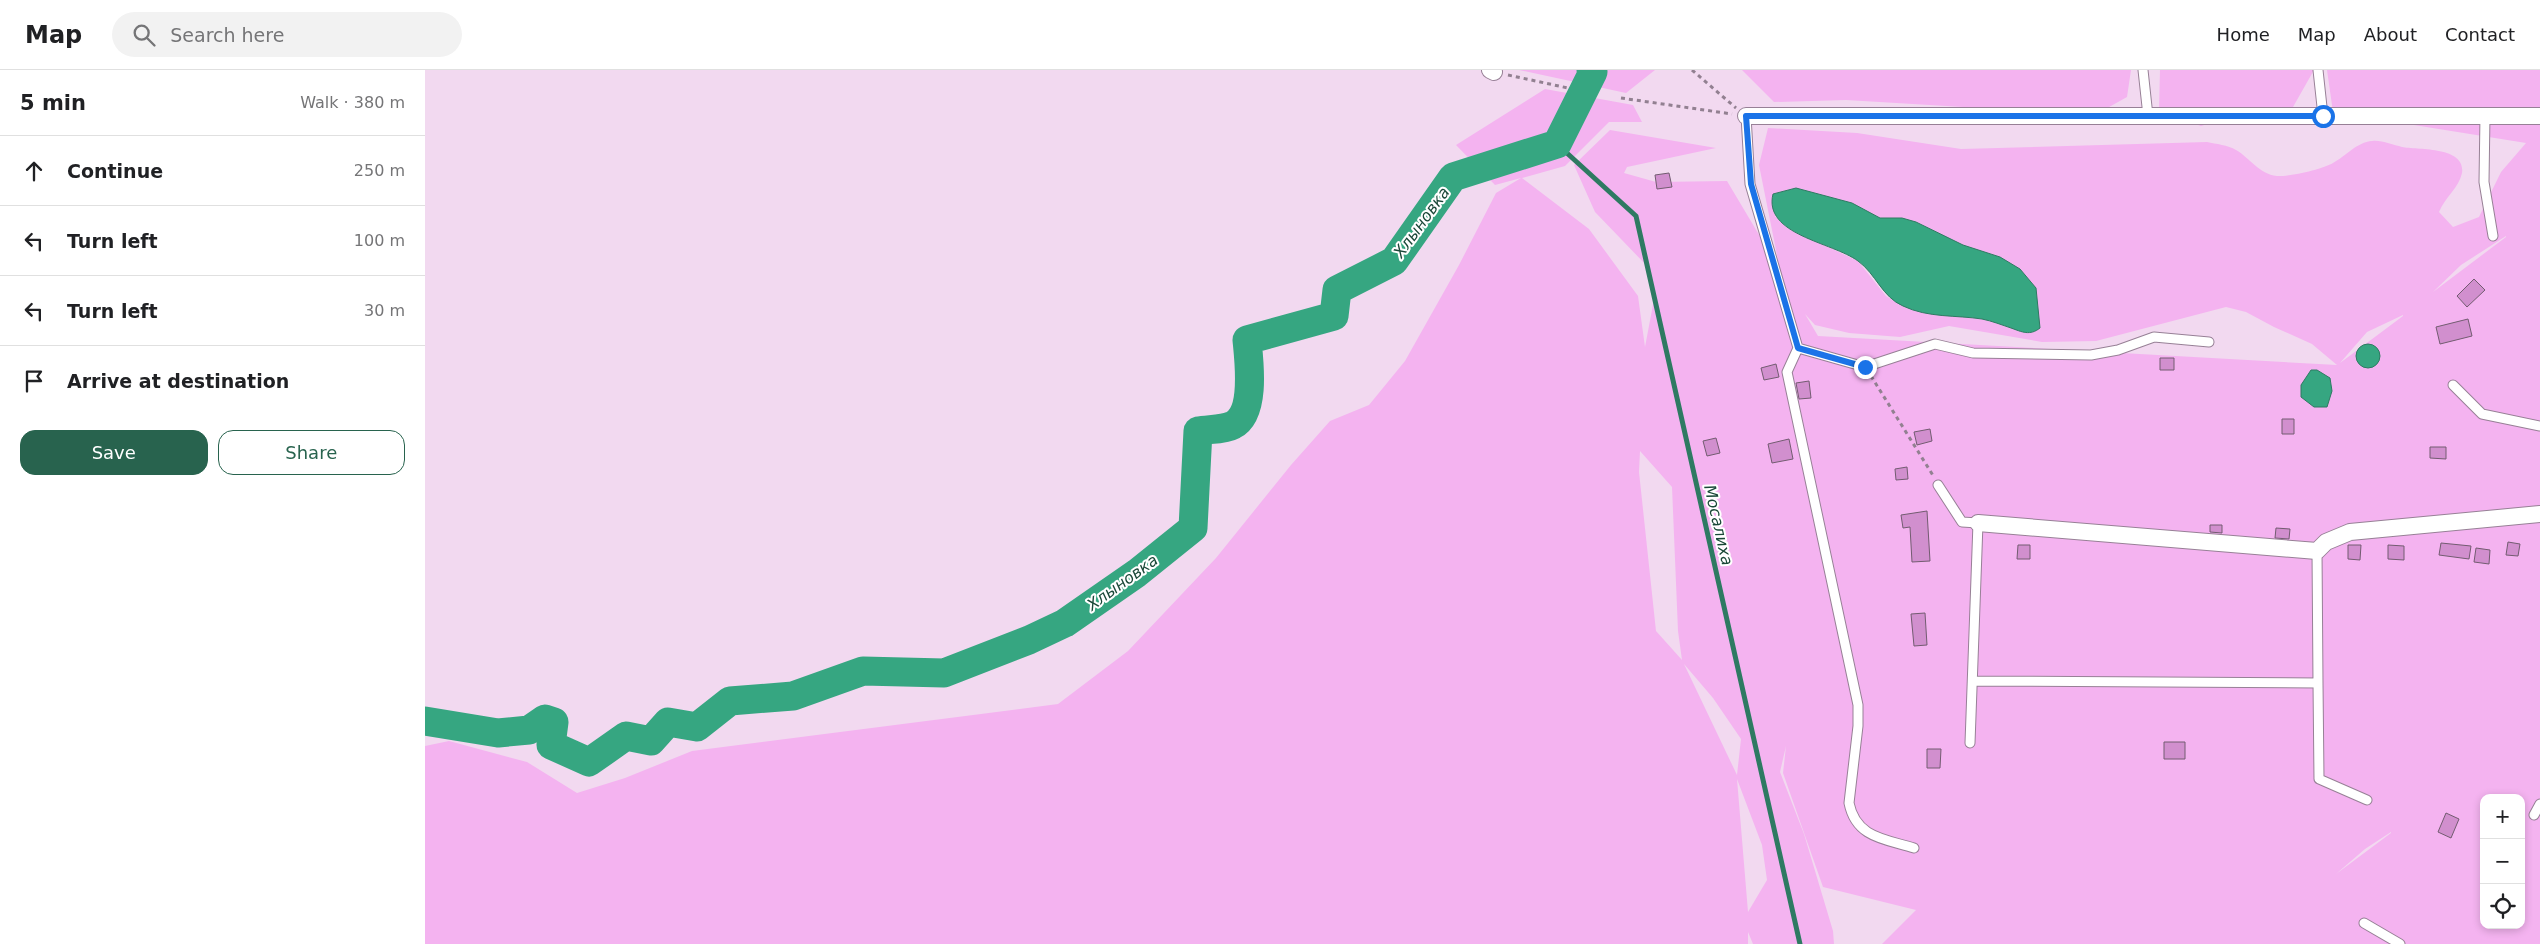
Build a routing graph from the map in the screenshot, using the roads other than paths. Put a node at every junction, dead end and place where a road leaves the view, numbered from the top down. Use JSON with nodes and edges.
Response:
{"nodes":[{"id":1,"x":2143,"y":70,"type":"edge"},
{"id":2,"x":2317,"y":70,"type":"edge"},
{"id":3,"x":2485,"y":115,"type":"junction"},
{"id":4,"x":1746,"y":116,"type":"joint"},
{"id":5,"x":2148,"y":116,"type":"junction"},
{"id":6,"x":2323,"y":116,"type":"junction"},
{"id":7,"x":2540,"y":116,"type":"edge"},
{"id":8,"x":2493,"y":236,"type":"dead end"},
{"id":9,"x":2209,"y":342,"type":"dead end"},
{"id":10,"x":1798,"y":348,"type":"junction"},
{"id":11,"x":2453,"y":385,"type":"dead end"},
{"id":12,"x":2540,"y":426,"type":"edge"},
{"id":13,"x":1939,"y":485,"type":"road end"},
{"id":14,"x":2540,"y":514,"type":"edge"},
{"id":15,"x":1978,"y":523,"type":"junction"},
{"id":16,"x":2317,"y":551,"type":"junction"},
{"id":17,"x":1973,"y":681,"type":"junction"},
{"id":18,"x":2318,"y":683,"type":"junction"},
{"id":19,"x":1970,"y":743,"type":"dead end"},
{"id":20,"x":2367,"y":800,"type":"dead end"},
{"id":21,"x":2540,"y":804,"type":"edge"},
{"id":22,"x":2534,"y":815,"type":"dead end"},
{"id":23,"x":1914,"y":848,"type":"dead end"},
{"id":24,"x":2363,"y":923,"type":"dead end"},
{"id":25,"x":2400,"y":944,"type":"edge"}],
"edges":[{"from":1,"to":5,"type":"lane"},
{"from":2,"to":6,"type":"lane"},
{"from":3,"to":6,"type":"street"},
{"from":3,"to":7,"type":"street"},
{"from":3,"to":8,"type":"lane"},
{"from":4,"to":5,"type":"street"},
{"from":4,"to":10,"type":"lane"},
{"from":5,"to":6,"type":"street"},
{"from":9,"to":10,"type":"lane"},
{"from":10,"to":23,"type":"lane"},
{"from":11,"to":12,"type":"lane"},
{"from":13,"to":15,"type":"lane"},
{"from":14,"to":16,"type":"street"},
{"from":15,"to":16,"type":"street"},
{"from":15,"to":17,"type":"lane"},
{"from":16,"to":18,"type":"lane"},
{"from":17,"to":18,"type":"lane"},
{"from":17,"to":19,"type":"lane"},
{"from":18,"to":20,"type":"lane"},
{"from":21,"to":22,"type":"lane"},
{"from":24,"to":25,"type":"lane"}]}
